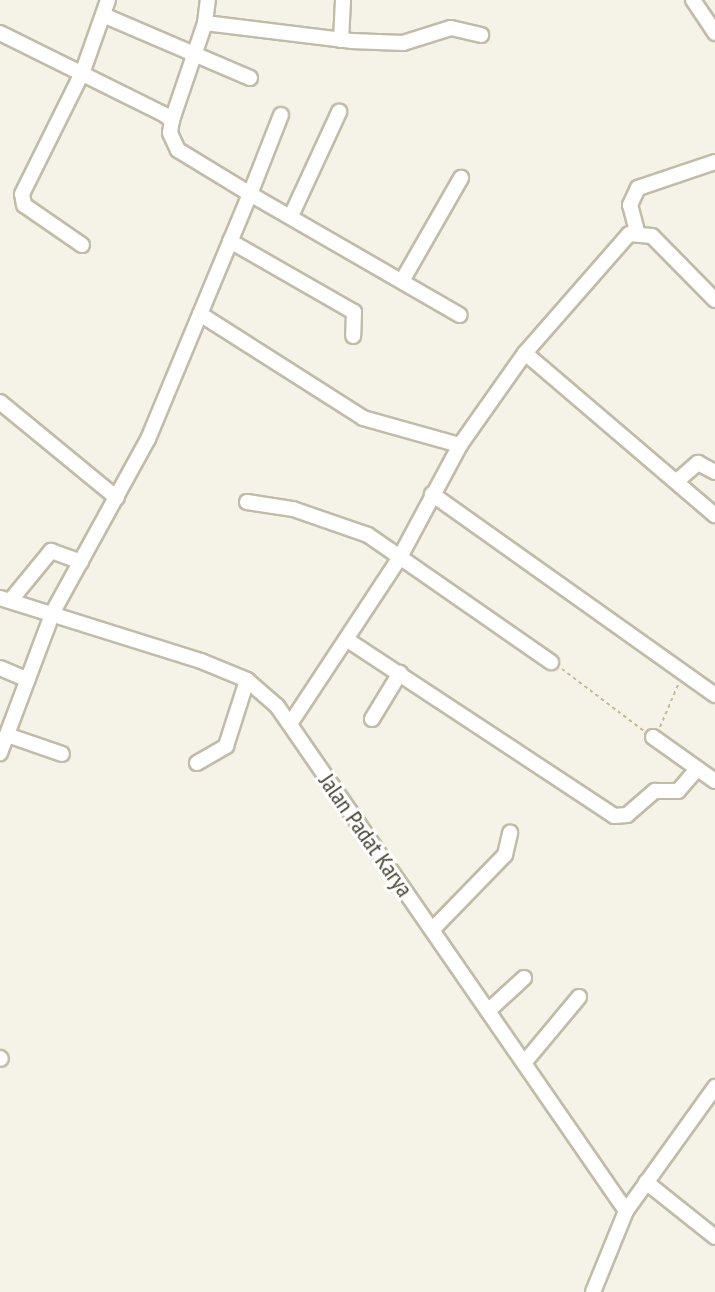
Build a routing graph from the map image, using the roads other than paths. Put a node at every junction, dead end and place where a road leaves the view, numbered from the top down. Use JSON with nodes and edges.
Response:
{"nodes":[{"id":1,"x":108,"y":0,"type":"edge"},
{"id":2,"x":208,"y":0,"type":"edge"},
{"id":3,"x":343,"y":0,"type":"edge"},
{"id":4,"x":692,"y":0,"type":"edge"},
{"id":5,"x":103,"y":15,"type":"junction"},
{"id":6,"x":205,"y":23,"type":"junction"},
{"id":7,"x":0,"y":33,"type":"edge"},
{"id":8,"x":715,"y":33,"type":"edge"},
{"id":9,"x":481,"y":35,"type":"dead end"},
{"id":10,"x":341,"y":40,"type":"junction"},
{"id":11,"x":196,"y":54,"type":"junction"},
{"id":12,"x":83,"y":71,"type":"junction"},
{"id":13,"x":250,"y":78,"type":"dead end"},
{"id":14,"x":339,"y":112,"type":"dead end"},
{"id":15,"x":281,"y":115,"type":"dead end"},
{"id":16,"x":172,"y":120,"type":"junction"},
{"id":17,"x":715,"y":162,"type":"edge"},
{"id":18,"x":461,"y":178,"type":"dead end"},
{"id":19,"x":250,"y":194,"type":"junction"},
{"id":20,"x":291,"y":216,"type":"junction"},
{"id":21,"x":637,"y":231,"type":"junction"},
{"id":22,"x":230,"y":241,"type":"junction"},
{"id":23,"x":82,"y":245,"type":"dead end"},
{"id":24,"x":402,"y":281,"type":"junction"},
{"id":25,"x":713,"y":293,"type":"edge"},
{"id":26,"x":200,"y":314,"type":"junction"},
{"id":27,"x":460,"y":316,"type":"dead end"},
{"id":28,"x":353,"y":336,"type":"dead end"},
{"id":29,"x":525,"y":353,"type":"junction"},
{"id":30,"x":1,"y":407,"type":"edge"},
{"id":31,"x":460,"y":445,"type":"junction"},
{"id":32,"x":715,"y":472,"type":"edge"},
{"id":33,"x":677,"y":481,"type":"junction"},
{"id":34,"x":432,"y":494,"type":"junction"},
{"id":35,"x":117,"y":498,"type":"junction"},
{"id":36,"x":247,"y":502,"type":"dead end"},
{"id":37,"x":715,"y":515,"type":"edge"},
{"id":38,"x":400,"y":557,"type":"junction"},
{"id":39,"x":81,"y":562,"type":"junction"},
{"id":40,"x":5,"y":599,"type":"edge"},
{"id":41,"x":53,"y":612,"type":"junction"},
{"id":42,"x":349,"y":641,"type":"junction"},
{"id":43,"x":551,"y":662,"type":"road end"},
{"id":44,"x":0,"y":668,"type":"edge"},
{"id":45,"x":400,"y":673,"type":"junction"},
{"id":46,"x":28,"y":680,"type":"junction"},
{"id":47,"x":247,"y":681,"type":"junction"},
{"id":48,"x":715,"y":695,"type":"edge"},
{"id":49,"x":372,"y":719,"type":"dead end"},
{"id":50,"x":290,"y":724,"type":"junction"},
{"id":51,"x":7,"y":735,"type":"junction"},
{"id":52,"x":653,"y":737,"type":"road end"},
{"id":53,"x":0,"y":753,"type":"edge"},
{"id":54,"x":62,"y":754,"type":"dead end"},
{"id":55,"x":197,"y":763,"type":"dead end"},
{"id":56,"x":696,"y":770,"type":"junction"},
{"id":57,"x":715,"y":781,"type":"edge"},
{"id":58,"x":510,"y":833,"type":"dead end"},
{"id":59,"x":432,"y":930,"type":"junction"},
{"id":60,"x":524,"y":978,"type":"dead end"},
{"id":61,"x":579,"y":997,"type":"dead end"},
{"id":62,"x":488,"y":1011,"type":"junction"},
{"id":63,"x":524,"y":1063,"type":"junction"},
{"id":64,"x":713,"y":1095,"type":"edge"},
{"id":65,"x":646,"y":1182,"type":"junction"},
{"id":66,"x":626,"y":1210,"type":"junction"},
{"id":67,"x":715,"y":1237,"type":"edge"},
{"id":68,"x":593,"y":1292,"type":"edge"}],
"edges":[{"from":1,"to":5,"type":"street"},
{"from":2,"to":6,"type":"street"},
{"from":3,"to":10,"type":"street"},
{"from":4,"to":8,"type":"street"},
{"from":5,"to":11,"type":"street"},
{"from":5,"to":12,"type":"street"},
{"from":6,"to":10,"type":"street"},
{"from":6,"to":11,"type":"street"},
{"from":7,"to":12,"type":"street"},
{"from":9,"to":10,"type":"street"},
{"from":11,"to":13,"type":"street"},
{"from":11,"to":16,"type":"street"},
{"from":12,"to":16,"type":"street"},
{"from":12,"to":23,"type":"street"},
{"from":14,"to":20,"type":"street"},
{"from":15,"to":19,"type":"street"},
{"from":16,"to":19,"type":"street"},
{"from":17,"to":21,"type":"street"},
{"from":18,"to":24,"type":"street"},
{"from":19,"to":20,"type":"street"},
{"from":19,"to":22,"type":"street"},
{"from":20,"to":24,"type":"street"},
{"from":21,"to":25,"type":"street"},
{"from":21,"to":29,"type":"street"},
{"from":22,"to":26,"type":"street"},
{"from":22,"to":28,"type":"street"},
{"from":24,"to":27,"type":"street"},
{"from":26,"to":31,"type":"street"},
{"from":26,"to":35,"type":"street"},
{"from":29,"to":31,"type":"street"},
{"from":29,"to":33,"type":"street"},
{"from":30,"to":35,"type":"street"},
{"from":31,"to":34,"type":"street"},
{"from":32,"to":33,"type":"street"},
{"from":33,"to":37,"type":"street"},
{"from":34,"to":38,"type":"street"},
{"from":34,"to":48,"type":"street"},
{"from":35,"to":39,"type":"street"},
{"from":36,"to":38,"type":"street"},
{"from":38,"to":42,"type":"street"},
{"from":38,"to":43,"type":"street"},
{"from":39,"to":40,"type":"street"},
{"from":39,"to":41,"type":"street"},
{"from":40,"to":41,"type":"street","name":"Jalan Padat Karya"},
{"from":41,"to":46,"type":"street"},
{"from":41,"to":47,"type":"street","name":"Jalan Padat Karya"},
{"from":42,"to":45,"type":"street"},
{"from":42,"to":50,"type":"street"},
{"from":44,"to":46,"type":"street"},
{"from":45,"to":49,"type":"street"},
{"from":45,"to":56,"type":"street"},
{"from":46,"to":51,"type":"street"},
{"from":47,"to":50,"type":"street","name":"Jalan Padat Karya"},
{"from":47,"to":55,"type":"street"},
{"from":50,"to":59,"type":"street","name":"Jalan Padat Karya"},
{"from":51,"to":53,"type":"street"},
{"from":51,"to":54,"type":"street"},
{"from":52,"to":56,"type":"street"},
{"from":56,"to":57,"type":"street"},
{"from":58,"to":59,"type":"street"},
{"from":59,"to":62,"type":"street","name":"Jalan Padat Karya"},
{"from":60,"to":62,"type":"street"},
{"from":61,"to":63,"type":"street"},
{"from":62,"to":63,"type":"street","name":"Jalan Padat Karya"},
{"from":63,"to":66,"type":"street","name":"Jalan Padat Karya"},
{"from":64,"to":65,"type":"street"},
{"from":65,"to":66,"type":"street"},
{"from":65,"to":67,"type":"street"},
{"from":66,"to":68,"type":"street"}]}
